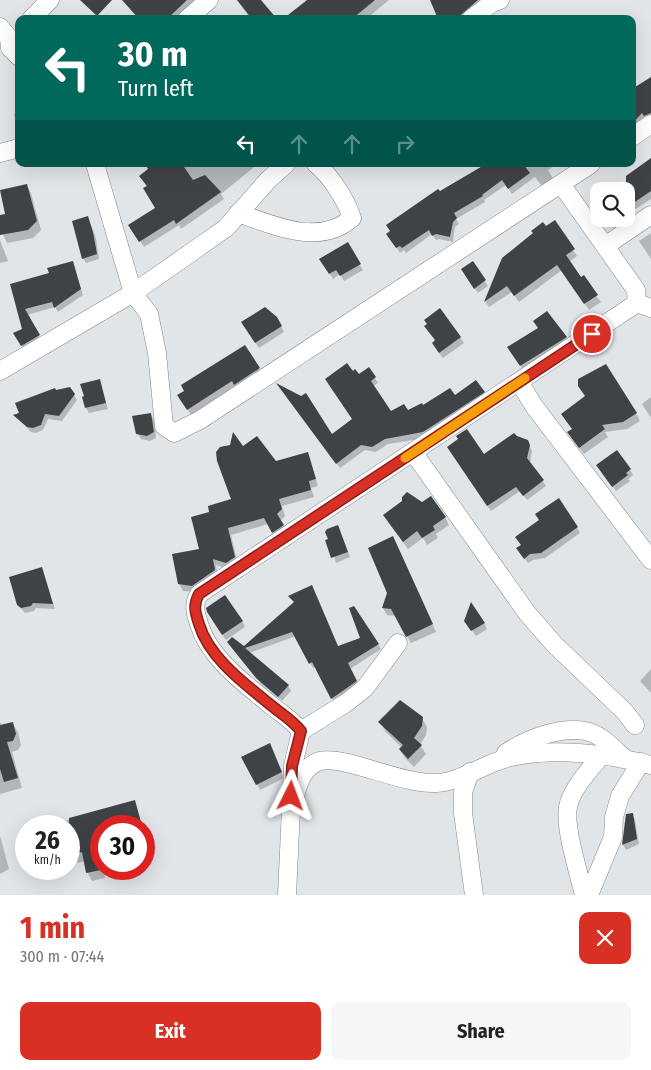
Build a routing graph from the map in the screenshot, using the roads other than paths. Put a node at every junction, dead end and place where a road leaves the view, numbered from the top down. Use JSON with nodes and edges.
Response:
{"nodes":[{"id":1,"x":50,"y":0,"type":"edge"},
{"id":2,"x":209,"y":0,"type":"edge"},
{"id":3,"x":496,"y":1,"type":"edge"},
{"id":4,"x":36,"y":15,"type":"edge"},
{"id":5,"x":192,"y":15,"type":"edge"},
{"id":6,"x":477,"y":15,"type":"edge"},
{"id":7,"x":9,"y":31,"type":"edge"},
{"id":8,"x":15,"y":52,"type":"edge"},
{"id":9,"x":651,"y":124,"type":"edge"},
{"id":10,"x":636,"y":134,"type":"edge"},
{"id":11,"x":15,"y":149,"type":"edge"},
{"id":12,"x":0,"y":153,"type":"edge"},
{"id":13,"x":96,"y":167,"type":"edge"},
{"id":14,"x":283,"y":167,"type":"edge"},
{"id":15,"x":319,"y":167,"type":"edge"},
{"id":16,"x":586,"y":167,"type":"edge"},
{"id":17,"x":561,"y":184,"type":"junction"},
{"id":18,"x":238,"y":213,"type":"junction"},
{"id":19,"x":651,"y":215,"type":"edge"},
{"id":20,"x":605,"y":246,"type":"junction"},
{"id":21,"x":133,"y":294,"type":"junction"},
{"id":22,"x":644,"y":306,"type":"edge"},
{"id":23,"x":0,"y":372,"type":"edge"},
{"id":24,"x":519,"y":382,"type":"junction"},
{"id":25,"x":414,"y":452,"type":"junction"},
{"id":26,"x":651,"y":560,"type":"edge"},
{"id":27,"x":398,"y":643,"type":"dead end"},
{"id":28,"x":635,"y":725,"type":"dead end"},
{"id":29,"x":301,"y":731,"type":"junction"},
{"id":30,"x":296,"y":754,"type":"junction"},
{"id":31,"x":602,"y":755,"type":"junction"},
{"id":32,"x":624,"y":758,"type":"junction"},
{"id":33,"x":646,"y":763,"type":"edge"},
{"id":34,"x":487,"y":765,"type":"junction"},
{"id":35,"x":306,"y":771,"type":"junction"},
{"id":36,"x":470,"y":772,"type":"junction"},
{"id":37,"x":290,"y":820,"type":"junction"},
{"id":38,"x":286,"y":895,"type":"edge"},
{"id":39,"x":474,"y":895,"type":"edge"},
{"id":40,"x":584,"y":895,"type":"edge"},
{"id":41,"x":589,"y":895,"type":"edge"}],
"edges":[{"from":1,"to":4,"type":"street"},
{"from":2,"to":5,"type":"street"},
{"from":3,"to":6,"type":"street"},
{"from":7,"to":8,"type":"street"},
{"from":9,"to":10,"type":"street"},
{"from":11,"to":12,"type":"street"},
{"from":13,"to":21,"type":"street"},
{"from":14,"to":18,"type":"street"},
{"from":15,"to":18,"type":"street"},
{"from":16,"to":17,"type":"street"},
{"from":17,"to":20,"type":"street"},
{"from":17,"to":21,"type":"street"},
{"from":18,"to":21,"type":"street"},
{"from":19,"to":20,"type":"street"},
{"from":20,"to":22,"type":"street"},
{"from":21,"to":23,"type":"street"},
{"from":22,"to":24,"type":"street"},
{"from":24,"to":25,"type":"street"},
{"from":24,"to":26,"type":"street"},
{"from":25,"to":28,"type":"street"},
{"from":25,"to":29,"type":"street"},
{"from":27,"to":29,"type":"street"},
{"from":29,"to":30,"type":"street"},
{"from":30,"to":35,"type":"street"},
{"from":30,"to":37,"type":"street"},
{"from":31,"to":32,"type":"street"},
{"from":31,"to":34,"type":"street"},
{"from":31,"to":40,"type":"street"},
{"from":32,"to":33,"type":"street"},
{"from":32,"to":34,"type":"street"},
{"from":33,"to":41,"type":"street"},
{"from":34,"to":36,"type":"street"},
{"from":35,"to":36,"type":"street"},
{"from":35,"to":37,"type":"street"},
{"from":36,"to":39,"type":"street"},
{"from":37,"to":38,"type":"street"}]}
